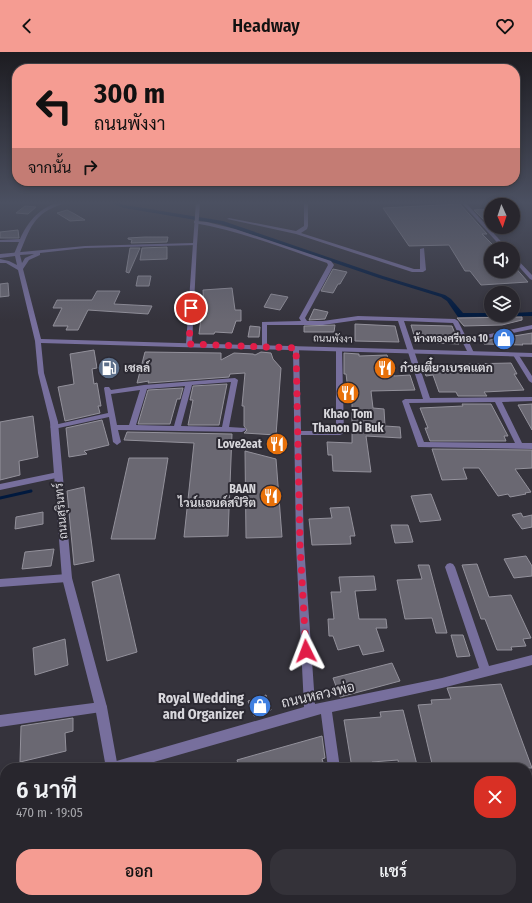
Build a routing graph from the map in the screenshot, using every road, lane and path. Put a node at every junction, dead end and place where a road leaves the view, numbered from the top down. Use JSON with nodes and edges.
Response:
{"nodes":[{"id":1,"x":21,"y":242,"type":"edge"},
{"id":2,"x":268,"y":242,"type":"edge"},
{"id":3,"x":324,"y":242,"type":"edge"},
{"id":4,"x":195,"y":244,"type":"joint"},
{"id":5,"x":422,"y":249,"type":"dead end"},
{"id":6,"x":48,"y":250,"type":"junction"},
{"id":7,"x":17,"y":254,"type":"junction"},
{"id":8,"x":0,"y":256,"type":"edge"},
{"id":9,"x":0,"y":261,"type":"edge"},
{"id":10,"x":520,"y":265,"type":"edge"},
{"id":11,"x":20,"y":269,"type":"junction"},
{"id":12,"x":532,"y":278,"type":"edge"},
{"id":13,"x":400,"y":319,"type":"junction"},
{"id":14,"x":305,"y":323,"type":"junction"},
{"id":15,"x":532,"y":327,"type":"edge"},
{"id":16,"x":38,"y":341,"type":"junction"},
{"id":17,"x":465,"y":341,"type":"junction"},
{"id":18,"x":189,"y":344,"type":"junction"},
{"id":19,"x":264,"y":347,"type":"junction"},
{"id":20,"x":296,"y":348,"type":"junction"},
{"id":21,"x":339,"y":350,"type":"junction"},
{"id":22,"x":410,"y":351,"type":"junction"},
{"id":23,"x":470,"y":353,"type":"junction"},
{"id":24,"x":516,"y":355,"type":"junction"},
{"id":25,"x":532,"y":355,"type":"edge"},
{"id":26,"x":532,"y":381,"type":"edge"},
{"id":27,"x":189,"y":383,"type":"junction"},
{"id":28,"x":144,"y":387,"type":"junction"},
{"id":29,"x":498,"y":400,"type":"junction"},
{"id":30,"x":532,"y":400,"type":"edge"},
{"id":31,"x":427,"y":401,"type":"junction"},
{"id":32,"x":111,"y":412,"type":"junction"},
{"id":33,"x":54,"y":424,"type":"junction"},
{"id":34,"x":114,"y":427,"type":"junction"},
{"id":35,"x":132,"y":428,"type":"junction"},
{"id":36,"x":177,"y":429,"type":"junction"},
{"id":37,"x":225,"y":430,"type":"junction"},
{"id":38,"x":242,"y":430,"type":"dead end"},
{"id":39,"x":299,"y":433,"type":"junction"},
{"id":40,"x":117,"y":442,"type":"dead end"},
{"id":41,"x":520,"y":446,"type":"junction"},
{"id":42,"x":532,"y":446,"type":"edge"},
{"id":43,"x":58,"y":474,"type":"junction"},
{"id":44,"x":0,"y":487,"type":"edge"},
{"id":45,"x":450,"y":568,"type":"dead end"},
{"id":46,"x":67,"y":578,"type":"junction"},
{"id":47,"x":0,"y":583,"type":"edge"},
{"id":48,"x":532,"y":660,"type":"edge"},
{"id":49,"x":486,"y":672,"type":"junction"},
{"id":50,"x":101,"y":707,"type":"junction"},
{"id":51,"x":326,"y":708,"type":"junction"},
{"id":52,"x":310,"y":711,"type":"junction"},
{"id":53,"x":0,"y":721,"type":"edge"},
{"id":54,"x":112,"y":763,"type":"edge"},
{"id":55,"x":130,"y":763,"type":"edge"},
{"id":56,"x":333,"y":763,"type":"edge"}],
"edges":[{"from":1,"to":7,"type":"street"},
{"from":2,"to":14,"type":"street"},
{"from":3,"to":5,"type":"street"},
{"from":4,"to":6,"type":"street"},
{"from":4,"to":18,"type":"street"},
{"from":6,"to":7,"type":"street"},
{"from":6,"to":11,"type":"street"},
{"from":7,"to":8,"type":"street"},
{"from":7,"to":11,"type":"street","name":"ถนนสุรินทร์"},
{"from":9,"to":11,"type":"street"},
{"from":10,"to":12,"type":"street"},
{"from":11,"to":16,"type":"street","name":"ถนนสุรินทร์"},
{"from":13,"to":14,"type":"street"},
{"from":13,"to":17,"type":"street"},
{"from":13,"to":22,"type":"street"},
{"from":14,"to":19,"type":"street"},
{"from":15,"to":17,"type":"street"},
{"from":16,"to":18,"type":"street","name":"ถนนพังงา"},
{"from":16,"to":33,"type":"street","name":"ถนนสุรินทร์"},
{"from":17,"to":23,"type":"street"},
{"from":18,"to":19,"type":"street","name":"ถนนพังงา"},
{"from":19,"to":20,"type":"street","name":"ถนนพังงา"},
{"from":20,"to":21,"type":"street","name":"ถนนพังงา"},
{"from":20,"to":39,"type":"street"},
{"from":21,"to":22,"type":"street","name":"ถนนพังงา"},
{"from":21,"to":39,"type":"street"},
{"from":22,"to":23,"type":"street","name":"ถนนพังงา"},
{"from":22,"to":31,"type":"street"},
{"from":23,"to":24,"type":"street","name":"ถนนพังงา"},
{"from":24,"to":25,"type":"street","name":"ถนนพังงา"},
{"from":24,"to":26,"type":"street"},
{"from":27,"to":28,"type":"street"},
{"from":27,"to":36,"type":"street"},
{"from":27,"to":37,"type":"street"},
{"from":28,"to":32,"type":"street"},
{"from":28,"to":35,"type":"street"},
{"from":29,"to":30,"type":"street"},
{"from":29,"to":31,"type":"street"},
{"from":29,"to":41,"type":"street"},
{"from":31,"to":41,"type":"street"},
{"from":32,"to":33,"type":"street"},
{"from":32,"to":34,"type":"street"},
{"from":33,"to":43,"type":"street","name":"ถนนสุรินทร์"},
{"from":34,"to":35,"type":"street"},
{"from":34,"to":40,"type":"street"},
{"from":35,"to":36,"type":"street"},
{"from":36,"to":37,"type":"street"},
{"from":37,"to":38,"type":"street"},
{"from":39,"to":52,"type":"street"},
{"from":41,"to":42,"type":"street"},
{"from":43,"to":44,"type":"street"},
{"from":43,"to":46,"type":"street","name":"ถนนสุรินทร์"},
{"from":45,"to":49,"type":"street"},
{"from":46,"to":47,"type":"street"},
{"from":46,"to":50,"type":"street","name":"ถนนสุรินทร์"},
{"from":48,"to":49,"type":"street","name":"ถนนหลวงพ่อ"},
{"from":49,"to":51,"type":"street","name":"ถนนหลวงพ่อ"},
{"from":50,"to":53,"type":"street"},
{"from":50,"to":54,"type":"street","name":"ถนนสุรินทร์"},
{"from":51,"to":52,"type":"street","name":"ถนนหลวงพ่อ"},
{"from":51,"to":56,"type":"street"},
{"from":52,"to":55,"type":"street","name":"ถนนหลวงพ่อ"}]}
